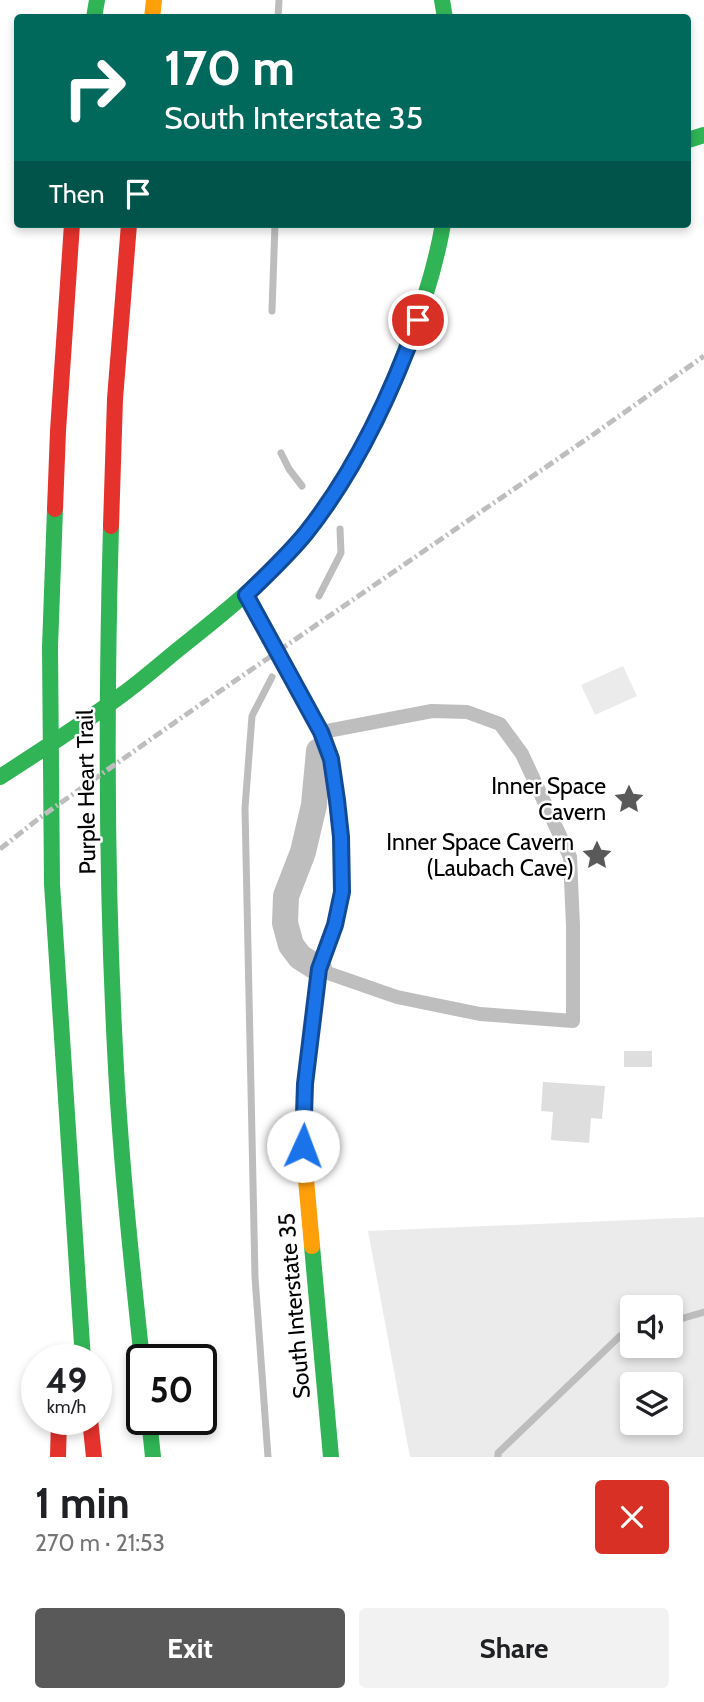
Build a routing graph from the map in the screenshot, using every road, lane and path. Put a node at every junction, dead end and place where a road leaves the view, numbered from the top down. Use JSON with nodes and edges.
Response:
{"nodes":[{"id":1,"x":72,"y":228,"type":"edge"},
{"id":2,"x":129,"y":228,"type":"edge"},
{"id":3,"x":443,"y":228,"type":"edge"},
{"id":4,"x":246,"y":595,"type":"junction"},
{"id":5,"x":321,"y":732,"type":"junction"},
{"id":6,"x":0,"y":777,"type":"edge"},
{"id":7,"x":319,"y":969,"type":"junction"},
{"id":8,"x":80,"y":1331,"type":"junction"},
{"id":9,"x":75,"y":1344,"type":"edge"},
{"id":10,"x":81,"y":1344,"type":"edge"},
{"id":11,"x":140,"y":1344,"type":"edge"},
{"id":12,"x":59,"y":1435,"type":"edge"},
{"id":13,"x":92,"y":1435,"type":"edge"},
{"id":14,"x":151,"y":1435,"type":"edge"},
{"id":15,"x":58,"y":1457,"type":"edge"},
{"id":16,"x":94,"y":1457,"type":"edge"},
{"id":17,"x":153,"y":1457,"type":"edge"},
{"id":18,"x":331,"y":1457,"type":"edge"}],
"edges":[{"from":1,"to":8,"type":"main road","name":"Purple Heart Trail"},
{"from":2,"to":11,"type":"main road","name":"Purple Heart Trail"},
{"from":3,"to":4,"type":"main road"},
{"from":4,"to":5,"type":"main road","name":"South Interstate 35"},
{"from":4,"to":6,"type":"main road"},
{"from":5,"to":7,"type":"main road","name":"South Interstate 35"},
{"from":5,"to":7,"type":"street"},
{"from":5,"to":7,"type":"lane"},
{"from":7,"to":18,"type":"main road","name":"South Interstate 35"},
{"from":8,"to":9,"type":"main road"},
{"from":8,"to":10,"type":"main road","name":"Purple Heart Trail"},
{"from":12,"to":15,"type":"main road"},
{"from":13,"to":16,"type":"main road"},
{"from":14,"to":17,"type":"main road"}]}
